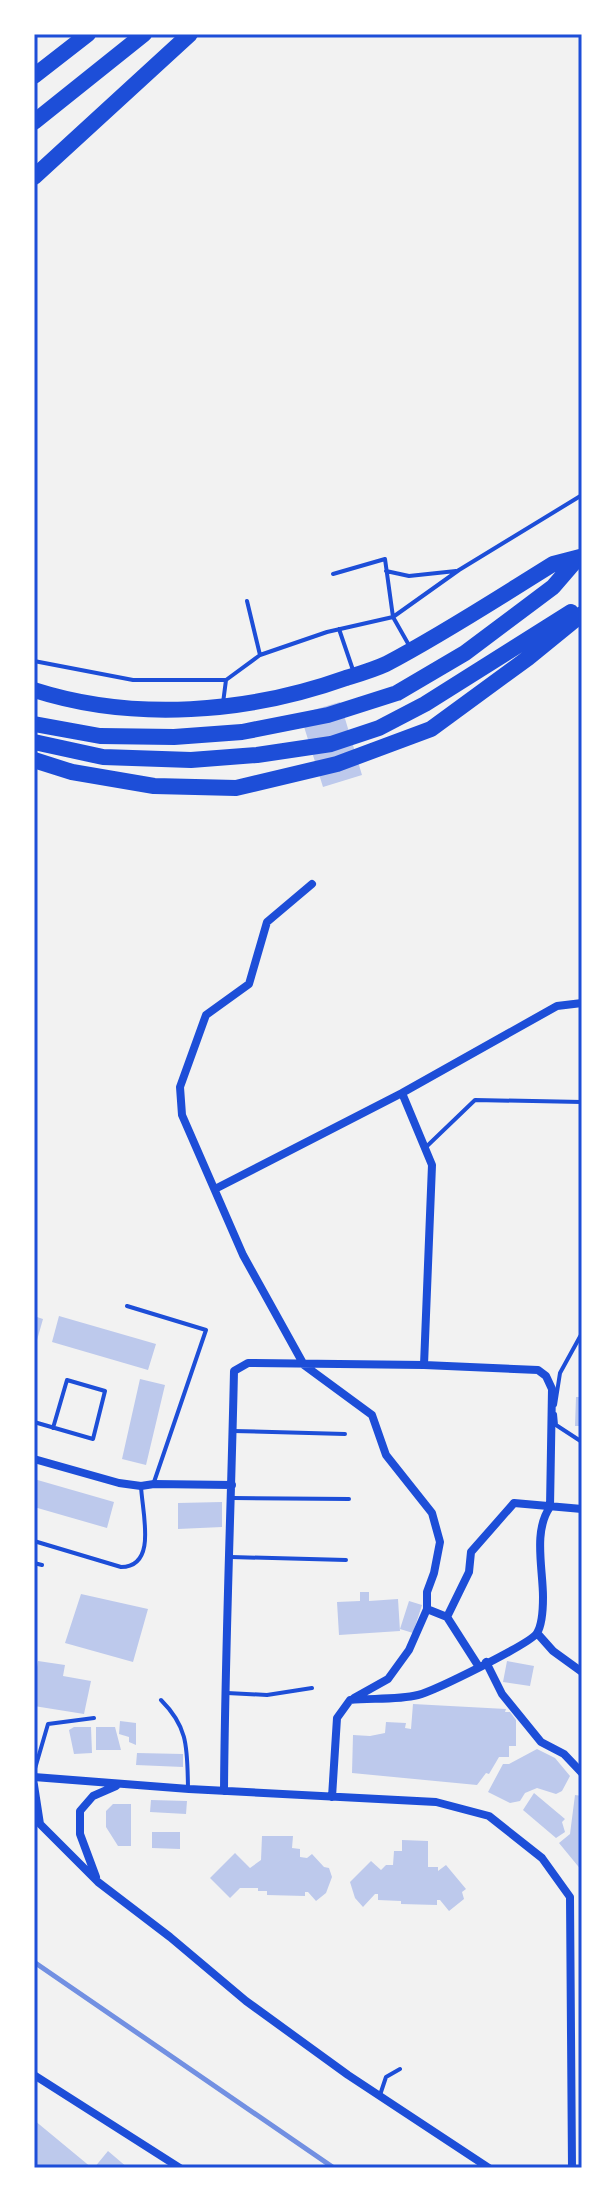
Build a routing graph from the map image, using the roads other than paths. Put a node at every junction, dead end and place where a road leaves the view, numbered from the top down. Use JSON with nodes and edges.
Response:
{"nodes":[{"id":1,"x":88,"y":34,"type":"edge"},
{"id":2,"x":144,"y":34,"type":"edge"},
{"id":3,"x":190,"y":34,"type":"edge"},
{"id":4,"x":34,"y":76,"type":"edge"},
{"id":5,"x":34,"y":122,"type":"edge"},
{"id":6,"x":34,"y":177,"type":"edge"},
{"id":7,"x":582,"y":495,"type":"edge"},
{"id":8,"x":580,"y":557,"type":"edge"},
{"id":9,"x":459,"y":570,"type":"junction"},
{"id":10,"x":386,"y":571,"type":"junction"},
{"id":11,"x":333,"y":574,"type":"dead end"},
{"id":12,"x":247,"y":601,"type":"dead end"},
{"id":13,"x":582,"y":605,"type":"edge"},
{"id":14,"x":582,"y":614,"type":"edge"},
{"id":15,"x":393,"y":617,"type":"junction"},
{"id":16,"x":339,"y":629,"type":"junction"},
{"id":17,"x":411,"y":649,"type":"junction"},
{"id":18,"x":260,"y":655,"type":"junction"},
{"id":19,"x":34,"y":661,"type":"edge"},
{"id":20,"x":355,"y":675,"type":"junction"},
{"id":21,"x":226,"y":680,"type":"junction"},
{"id":22,"x":34,"y":690,"type":"edge"},
{"id":23,"x":223,"y":707,"type":"junction"},
{"id":24,"x":34,"y":724,"type":"edge"},
{"id":25,"x":34,"y":742,"type":"edge"},
{"id":26,"x":34,"y":760,"type":"edge"},
{"id":27,"x":312,"y":884,"type":"dead end"},
{"id":28,"x":582,"y":1003,"type":"edge"},
{"id":29,"x":402,"y":1093,"type":"junction"},
{"id":30,"x":582,"y":1102,"type":"edge"},
{"id":31,"x":425,"y":1148,"type":"junction"},
{"id":32,"x":215,"y":1189,"type":"junction"},
{"id":33,"x":127,"y":1306,"type":"dead end"},
{"id":34,"x":582,"y":1333,"type":"edge"},
{"id":35,"x":304,"y":1365,"type":"junction"},
{"id":36,"x":424,"y":1365,"type":"junction"},
{"id":37,"x":34,"y":1422,"type":"edge"},
{"id":38,"x":53,"y":1428,"type":"junction"},
{"id":39,"x":233,"y":1431,"type":"junction"},
{"id":40,"x":345,"y":1434,"type":"dead end"},
{"id":41,"x":582,"y":1442,"type":"edge"},
{"id":42,"x":34,"y":1459,"type":"edge"},
{"id":43,"x":154,"y":1484,"type":"junction"},
{"id":44,"x":232,"y":1485,"type":"junction"},
{"id":45,"x":141,"y":1486,"type":"junction"},
{"id":46,"x":230,"y":1497,"type":"junction"},
{"id":47,"x":349,"y":1499,"type":"dead end"},
{"id":48,"x":550,"y":1507,"type":"junction"},
{"id":49,"x":582,"y":1509,"type":"edge"},
{"id":50,"x":34,"y":1541,"type":"edge"},
{"id":51,"x":231,"y":1557,"type":"junction"},
{"id":52,"x":346,"y":1560,"type":"dead end"},
{"id":53,"x":34,"y":1563,"type":"edge"},
{"id":54,"x":42,"y":1565,"type":"dead end"},
{"id":55,"x":427,"y":1609,"type":"junction"},
{"id":56,"x":447,"y":1617,"type":"junction"},
{"id":57,"x":537,"y":1633,"type":"junction"},
{"id":58,"x":483,"y":1664,"type":"junction"},
{"id":59,"x":582,"y":1672,"type":"edge"},
{"id":60,"x":312,"y":1688,"type":"dead end"},
{"id":61,"x":224,"y":1692,"type":"junction"},
{"id":62,"x":161,"y":1700,"type":"dead end"},
{"id":63,"x":350,"y":1700,"type":"junction"},
{"id":64,"x":94,"y":1718,"type":"dead end"},
{"id":65,"x":582,"y":1773,"type":"edge"},
{"id":66,"x":34,"y":1775,"type":"edge"},
{"id":67,"x":121,"y":1784,"type":"junction"},
{"id":68,"x":34,"y":1785,"type":"edge"},
{"id":69,"x":189,"y":1789,"type":"junction"},
{"id":70,"x":224,"y":1791,"type":"junction"},
{"id":71,"x":332,"y":1797,"type":"junction"},
{"id":72,"x":37,"y":1821,"type":"edge"},
{"id":73,"x":98,"y":1882,"type":"junction"},
{"id":74,"x":582,"y":1895,"type":"edge"},
{"id":75,"x":570,"y":1897,"type":"junction"},
{"id":76,"x":400,"y":2069,"type":"dead end"},
{"id":77,"x":34,"y":2075,"type":"edge"},
{"id":78,"x":380,"y":2095,"type":"junction"},
{"id":79,"x":179,"y":2168,"type":"edge"},
{"id":80,"x":488,"y":2168,"type":"edge"},
{"id":81,"x":572,"y":2168,"type":"edge"}],
"edges":[{"from":1,"to":4,"type":"highway"},
{"from":2,"to":5,"type":"highway"},
{"from":3,"to":6,"type":"highway"},
{"from":7,"to":9,"type":"lane"},
{"from":8,"to":17,"type":"highway"},
{"from":8,"to":24,"type":"highway"},
{"from":9,"to":10,"type":"lane"},
{"from":9,"to":15,"type":"lane"},
{"from":10,"to":11,"type":"lane"},
{"from":10,"to":15,"type":"lane"},
{"from":12,"to":18,"type":"lane"},
{"from":13,"to":25,"type":"highway"},
{"from":14,"to":26,"type":"highway"},
{"from":15,"to":16,"type":"lane"},
{"from":15,"to":17,"type":"lane"},
{"from":16,"to":18,"type":"lane"},
{"from":16,"to":20,"type":"lane"},
{"from":17,"to":20,"type":"highway"},
{"from":18,"to":21,"type":"lane"},
{"from":19,"to":21,"type":"lane"},
{"from":20,"to":23,"type":"highway"},
{"from":21,"to":23,"type":"lane"},
{"from":22,"to":23,"type":"highway"},
{"from":27,"to":32,"type":"street"},
{"from":28,"to":29,"type":"street"},
{"from":29,"to":31,"type":"street"},
{"from":29,"to":32,"type":"street"},
{"from":30,"to":31,"type":"lane"},
{"from":31,"to":36,"type":"street"},
{"from":32,"to":35,"type":"street"},
{"from":33,"to":43,"type":"lane"},
{"from":34,"to":41,"type":"lane"},
{"from":35,"to":36,"type":"street"},
{"from":35,"to":39,"type":"street"},
{"from":35,"to":55,"type":"street"},
{"from":36,"to":48,"type":"street"},
{"from":37,"to":38,"type":"lane"},
{"from":38,"to":38,"type":"lane"},
{"from":39,"to":40,"type":"lane"},
{"from":39,"to":44,"type":"street"},
{"from":42,"to":45,"type":"street"},
{"from":43,"to":44,"type":"street"},
{"from":43,"to":45,"type":"street"},
{"from":44,"to":46,"type":"street"},
{"from":45,"to":50,"type":"lane"},
{"from":46,"to":47,"type":"lane"},
{"from":46,"to":51,"type":"street"},
{"from":48,"to":49,"type":"street"},
{"from":48,"to":56,"type":"street"},
{"from":48,"to":57,"type":"street"},
{"from":51,"to":52,"type":"lane"},
{"from":51,"to":61,"type":"street"},
{"from":53,"to":54,"type":"lane"},
{"from":55,"to":56,"type":"street"},
{"from":55,"to":63,"type":"street"},
{"from":56,"to":58,"type":"street"},
{"from":57,"to":58,"type":"street"},
{"from":57,"to":59,"type":"street"},
{"from":58,"to":63,"type":"street"},
{"from":58,"to":65,"type":"street"},
{"from":60,"to":61,"type":"lane"},
{"from":61,"to":70,"type":"street"},
{"from":62,"to":69,"type":"lane"},
{"from":63,"to":71,"type":"street"},
{"from":64,"to":66,"type":"lane"},
{"from":66,"to":67,"type":"street"},
{"from":67,"to":69,"type":"street"},
{"from":67,"to":73,"type":"street"},
{"from":68,"to":72,"type":"street"},
{"from":69,"to":70,"type":"street"},
{"from":70,"to":71,"type":"street"},
{"from":71,"to":75,"type":"street"},
{"from":72,"to":73,"type":"street"},
{"from":73,"to":78,"type":"street"},
{"from":74,"to":75,"type":"street"},
{"from":75,"to":81,"type":"street"},
{"from":76,"to":78,"type":"lane"},
{"from":77,"to":79,"type":"street"},
{"from":78,"to":80,"type":"street"}]}
